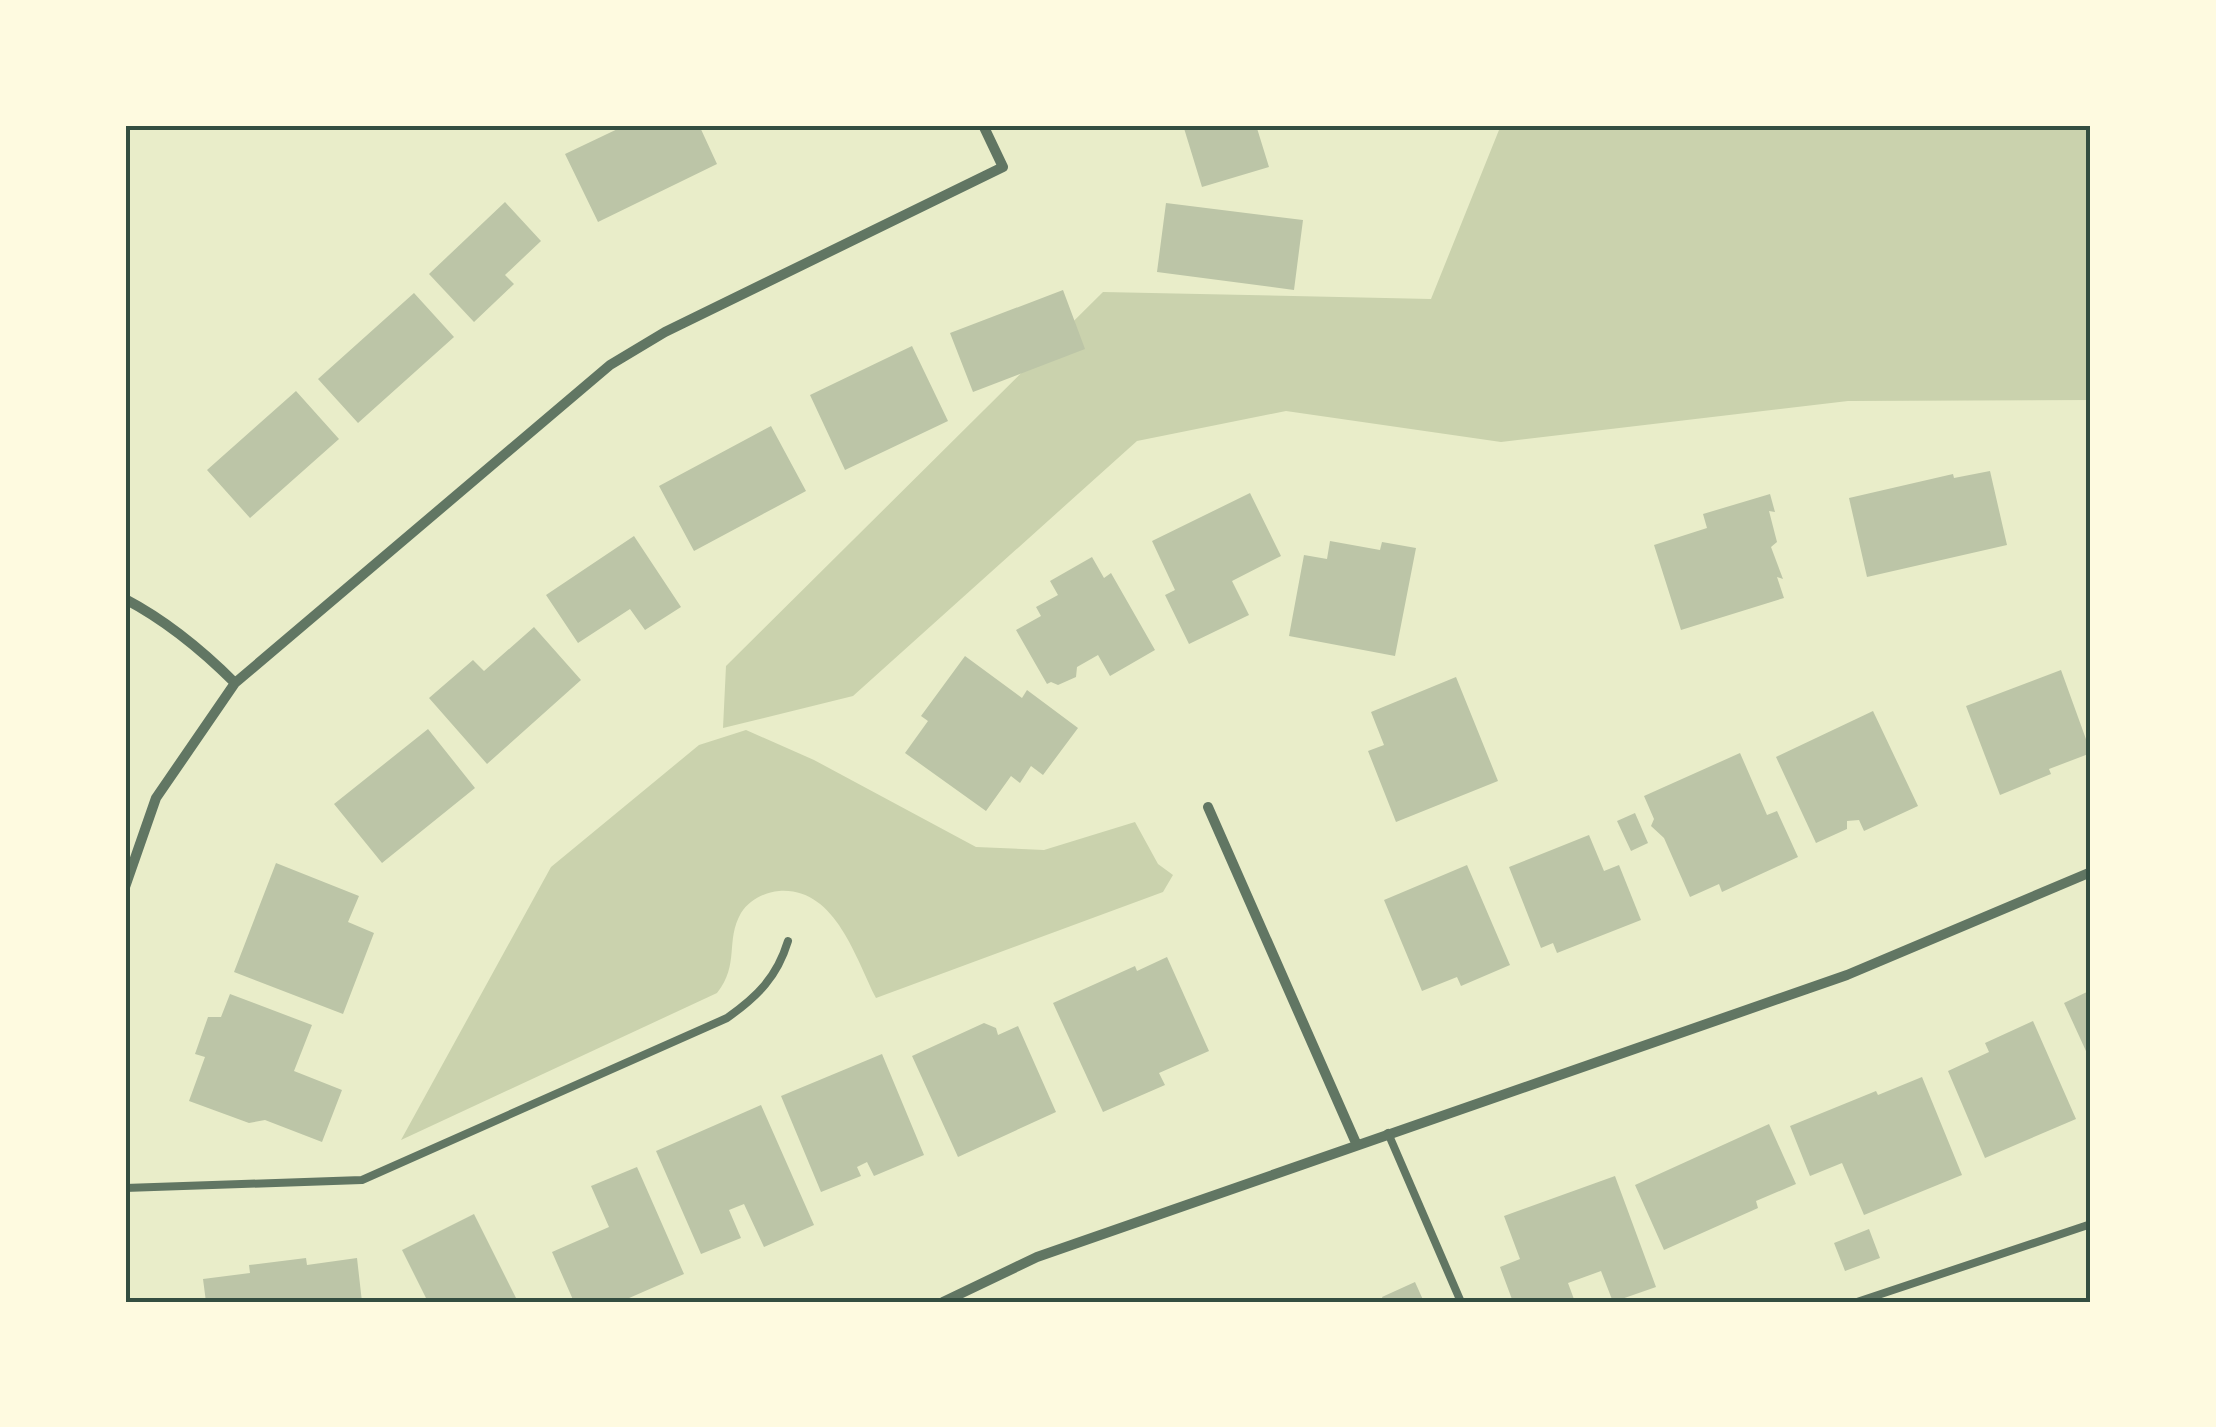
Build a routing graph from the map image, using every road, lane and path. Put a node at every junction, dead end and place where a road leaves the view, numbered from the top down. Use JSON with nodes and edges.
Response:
{"nodes":[{"id":1,"x":984,"y":125,"type":"edge"},
{"id":2,"x":125,"y":599,"type":"edge"},
{"id":3,"x":235,"y":684,"type":"junction"},
{"id":4,"x":1208,"y":808,"type":"dead end"},
{"id":5,"x":2091,"y":872,"type":"edge"},
{"id":6,"x":125,"y":887,"type":"edge"},
{"id":7,"x":788,"y":941,"type":"dead end"},
{"id":8,"x":1388,"y":1133,"type":"junction"},
{"id":9,"x":1356,"y":1144,"type":"junction"},
{"id":10,"x":125,"y":1188,"type":"edge"},
{"id":11,"x":2091,"y":1224,"type":"edge"},
{"id":12,"x":943,"y":1302,"type":"edge"},
{"id":13,"x":1461,"y":1302,"type":"edge"},
{"id":14,"x":1857,"y":1302,"type":"edge"}],
"edges":[{"from":1,"to":3,"type":"street"},
{"from":2,"to":3,"type":"street"},
{"from":3,"to":6,"type":"street"},
{"from":4,"to":9,"type":"street"},
{"from":5,"to":8,"type":"street"},
{"from":7,"to":10,"type":"lane"},
{"from":8,"to":9,"type":"street"},
{"from":8,"to":13,"type":"lane"},
{"from":9,"to":12,"type":"street"},
{"from":11,"to":14,"type":"lane"}]}
